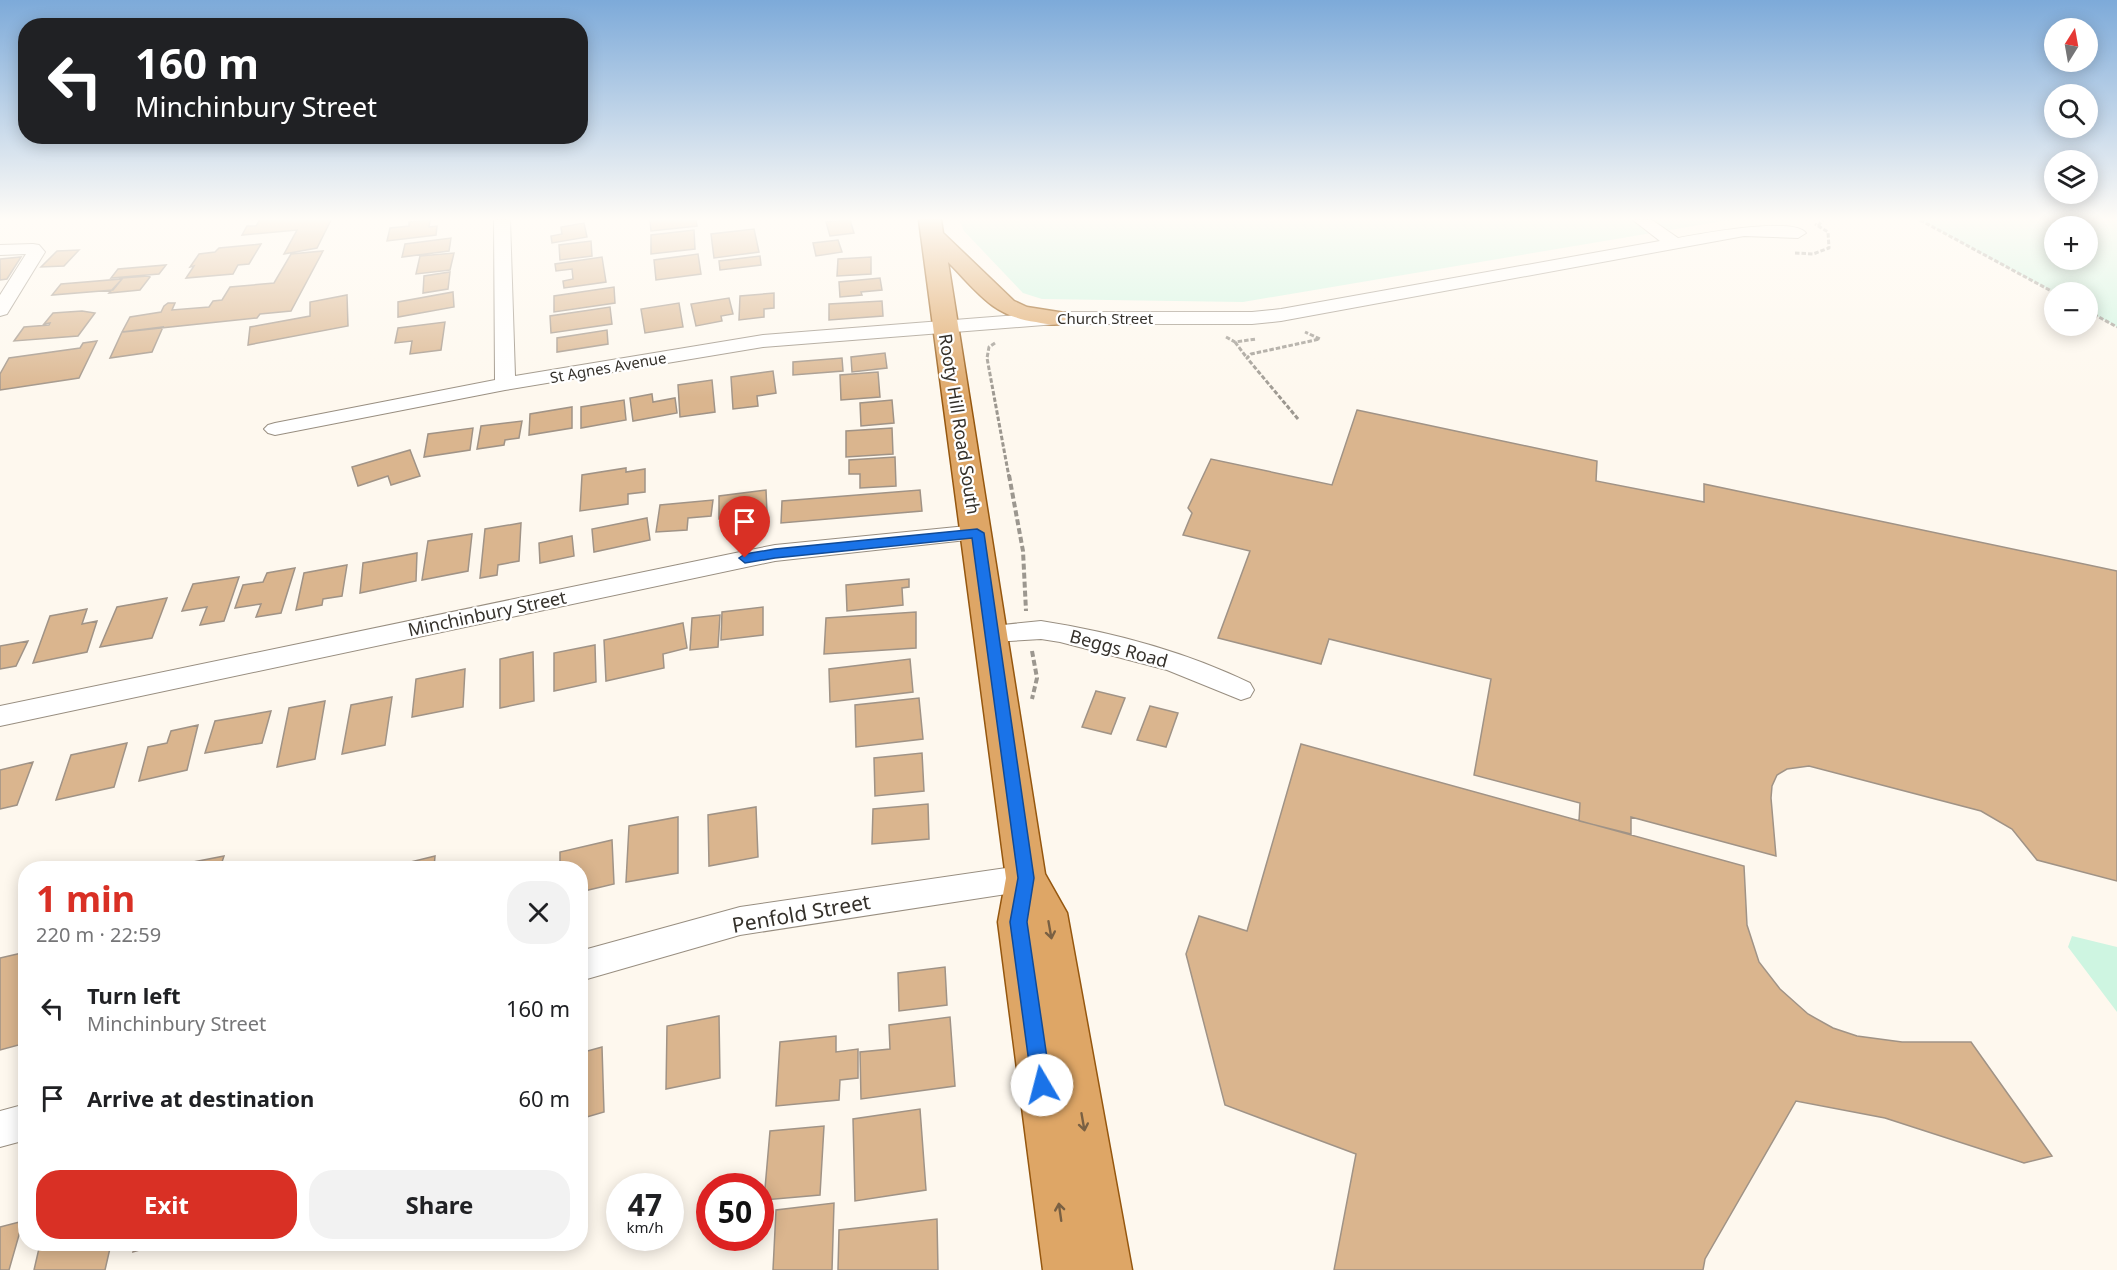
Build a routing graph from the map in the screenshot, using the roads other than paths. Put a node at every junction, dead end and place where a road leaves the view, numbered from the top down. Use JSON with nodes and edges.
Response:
{"nodes":[{"id":1,"x":19,"y":279,"type":"edge"},
{"id":2,"x":503,"y":279,"type":"edge"},
{"id":3,"x":938,"y":279,"type":"edge"},
{"id":4,"x":981,"y":279,"type":"edge"},
{"id":5,"x":1473,"y":279,"type":"edge"},
{"id":6,"x":0,"y":310,"type":"edge"},
{"id":7,"x":1056,"y":318,"type":"junction"},
{"id":8,"x":945,"y":327,"type":"junction"},
{"id":9,"x":505,"y":384,"type":"junction"},
{"id":10,"x":275,"y":429,"type":"dead end"},
{"id":11,"x":977,"y":533,"type":"junction"},
{"id":12,"x":992,"y":633,"type":"junction"},
{"id":13,"x":1241,"y":690,"type":"dead end"},
{"id":14,"x":0,"y":716,"type":"edge"},
{"id":15,"x":1026,"y":878,"type":"junction"},
{"id":16,"x":588,"y":964,"type":"edge"},
{"id":17,"x":18,"y":1124,"type":"edge"},
{"id":18,"x":0,"y":1129,"type":"edge"},
{"id":19,"x":1068,"y":1270,"type":"edge"},
{"id":20,"x":1107,"y":1270,"type":"edge"}],
"edges":[{"from":1,"to":6,"type":"street"},
{"from":2,"to":9,"type":"street"},
{"from":3,"to":8,"type":"main road","name":"Rooty Hill Road South"},
{"from":4,"to":7,"type":"main road"},
{"from":5,"to":7,"type":"street","name":"Church Street"},
{"from":7,"to":8,"type":"street","name":"Church Street"},
{"from":8,"to":9,"type":"street","name":"St Agnes Avenue"},
{"from":8,"to":11,"type":"main road","name":"Rooty Hill Road South"},
{"from":9,"to":10,"type":"street","name":"St Agnes Avenue"},
{"from":11,"to":12,"type":"main road","name":"Rooty Hill Road South"},
{"from":11,"to":14,"type":"street","name":"Minchinbury Street"},
{"from":12,"to":13,"type":"street","name":"Beggs Road"},
{"from":12,"to":15,"type":"main road","name":"Rooty Hill Road South"},
{"from":15,"to":16,"type":"street","name":"Penfold Street"},
{"from":19,"to":15,"type":"main road","name":"Rooty Hill Road South","one_way":true},
{"from":15,"to":20,"type":"main road","name":"Rooty Hill Road South","one_way":true},
{"from":17,"to":18,"type":"street"}]}
